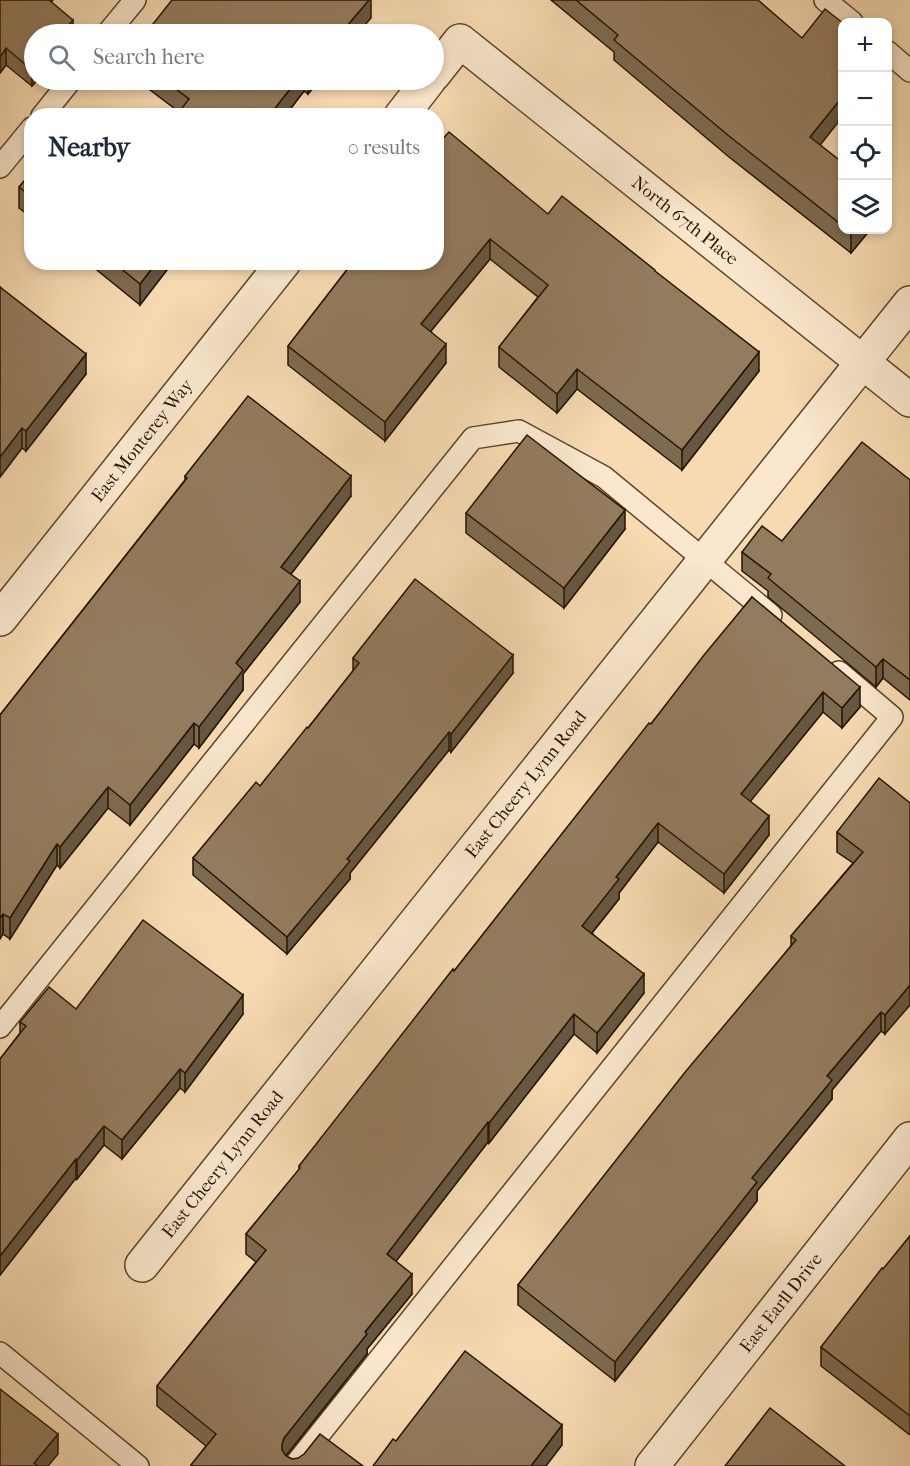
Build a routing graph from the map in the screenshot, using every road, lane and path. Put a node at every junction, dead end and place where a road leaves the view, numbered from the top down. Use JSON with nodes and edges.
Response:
{"nodes":[{"id":1,"x":135,"y":0,"type":"edge"},
{"id":2,"x":825,"y":0,"type":"edge"},
{"id":3,"x":847,"y":18,"type":"edge"},
{"id":4,"x":115,"y":24,"type":"edge"},
{"id":5,"x":892,"y":55,"type":"edge"},
{"id":6,"x":444,"y":61,"type":"edge"},
{"id":7,"x":910,"y":71,"type":"edge"},
{"id":8,"x":63,"y":90,"type":"edge"},
{"id":9,"x":421,"y":90,"type":"edge"},
{"id":10,"x":48,"y":108,"type":"edge"},
{"id":11,"x":406,"y":108,"type":"edge"},
{"id":12,"x":24,"y":138,"type":"edge"},
{"id":13,"x":0,"y":167,"type":"edge"},
{"id":14,"x":278,"y":270,"type":"edge"},
{"id":15,"x":910,"y":303,"type":"edge"},
{"id":16,"x":864,"y":362,"type":"junction"},
{"id":17,"x":910,"y":400,"type":"edge"},
{"id":18,"x":705,"y":561,"type":"junction"},
{"id":19,"x":0,"y":619,"type":"edge"},
{"id":20,"x":786,"y":628,"type":"edge"},
{"id":21,"x":822,"y":658,"type":"edge"},
{"id":22,"x":0,"y":1026,"type":"edge"},
{"id":23,"x":910,"y":1139,"type":"edge"},
{"id":24,"x":142,"y":1265,"type":"dead end"},
{"id":25,"x":0,"y":1353,"type":"edge"},
{"id":26,"x":138,"y":1466,"type":"edge"},
{"id":27,"x":294,"y":1466,"type":"edge"},
{"id":28,"x":652,"y":1466,"type":"edge"}],
"edges":[{"from":1,"to":4,"type":"lane"},
{"from":2,"to":3,"type":"lane"},
{"from":5,"to":7,"type":"lane"},
{"from":6,"to":16,"type":"street","name":"North 67th Place"},
{"from":8,"to":10,"type":"lane"},
{"from":9,"to":11,"type":"street"},
{"from":12,"to":13,"type":"lane"},
{"from":14,"to":19,"type":"street","name":"East Monterey Way"},
{"from":15,"to":16,"type":"street","name":"East Cheery Lynn Road"},
{"from":16,"to":17,"type":"street","name":"North 67th Place"},
{"from":16,"to":18,"type":"street","name":"East Cheery Lynn Road"},
{"from":18,"to":20,"type":"lane"},
{"from":18,"to":22,"type":"lane"},
{"from":18,"to":24,"type":"street","name":"East Cheery Lynn Road"},
{"from":21,"to":27,"type":"lane"},
{"from":23,"to":28,"type":"street","name":"East Earll Drive"},
{"from":25,"to":26,"type":"lane"}]}
